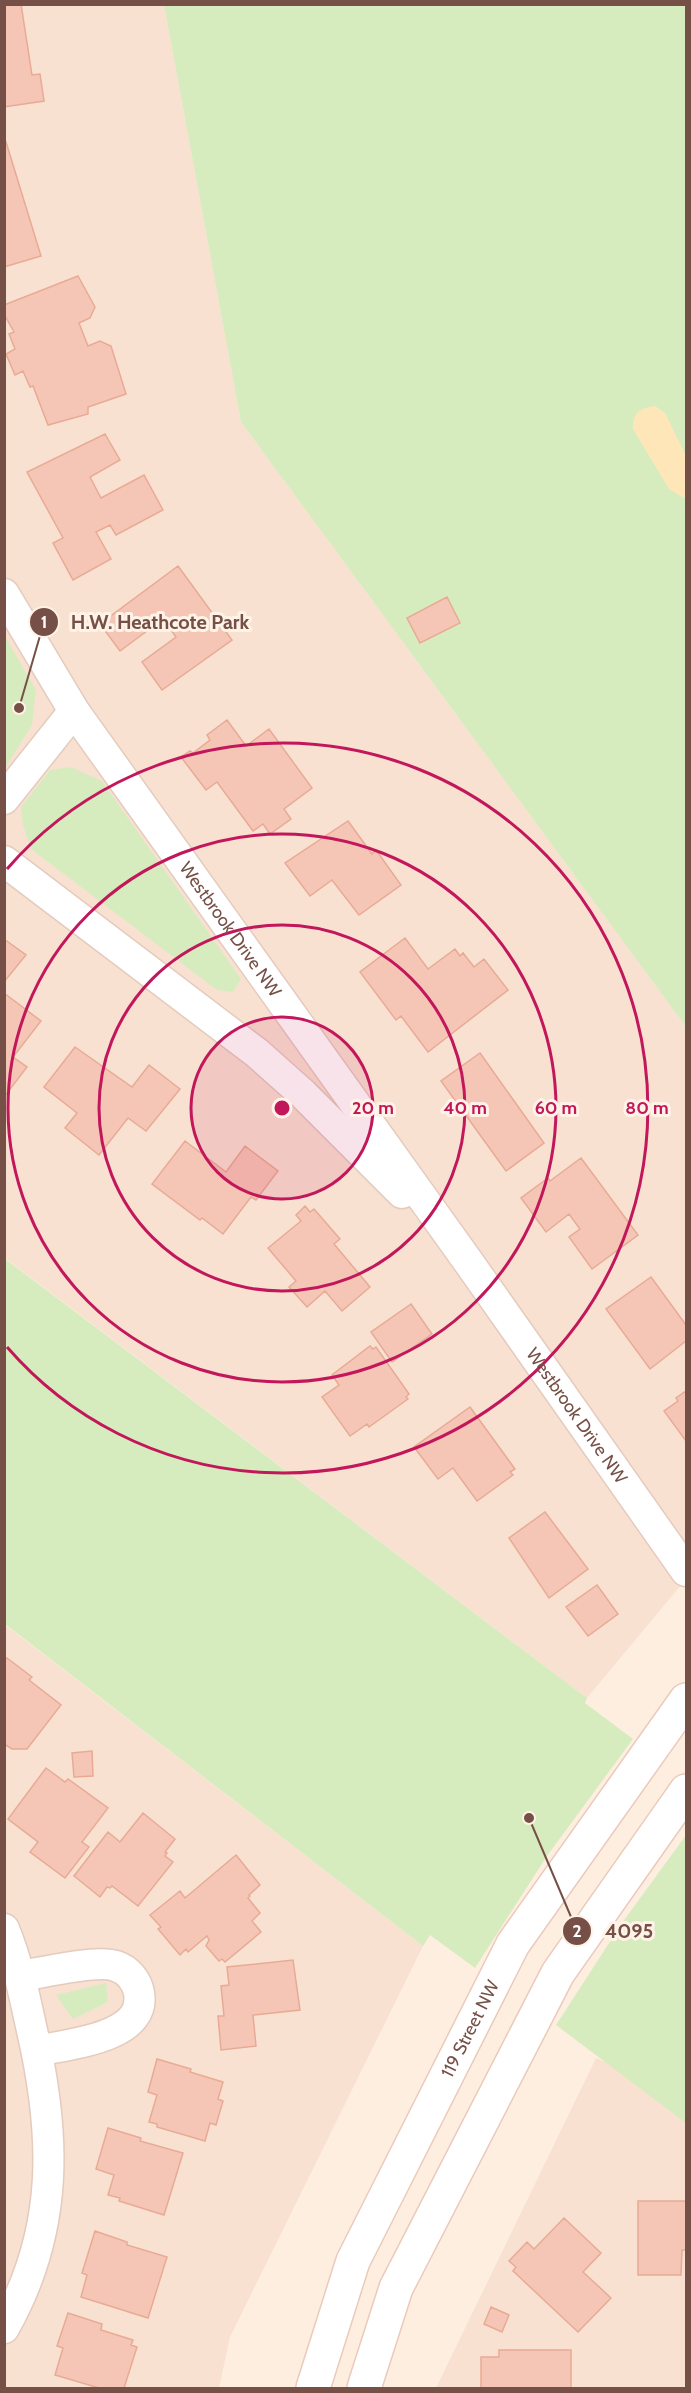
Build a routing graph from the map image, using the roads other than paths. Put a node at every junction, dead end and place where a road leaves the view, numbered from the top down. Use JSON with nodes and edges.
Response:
{"nodes":[{"id":1,"x":4,"y":594,"type":"edge"},
{"id":2,"x":74,"y":711,"type":"junction"},
{"id":3,"x":4,"y":799,"type":"edge"},
{"id":4,"x":4,"y":861,"type":"edge"},
{"id":5,"x":467,"y":1260,"type":"junction"},
{"id":6,"x":687,"y":1571,"type":"edge"},
{"id":7,"x":687,"y":1700,"type":"edge"},
{"id":8,"x":687,"y":1791,"type":"edge"},
{"id":9,"x":4,"y":1929,"type":"edge"},
{"id":10,"x":20,"y":1976,"type":"junction"},
{"id":11,"x":37,"y":2051,"type":"junction"},
{"id":12,"x":4,"y":2328,"type":"edge"},
{"id":13,"x":313,"y":2388,"type":"edge"},
{"id":14,"x":364,"y":2388,"type":"edge"}],
"edges":[{"from":1,"to":2,"type":"street","name":"Westbrook Drive NW"},
{"from":2,"to":3,"type":"street"},
{"from":2,"to":5,"type":"street","name":"Westbrook Drive NW"},
{"from":4,"to":5,"type":"street","name":"Westbrook Drive NW"},
{"from":5,"to":6,"type":"street","name":"Westbrook Drive NW"},
{"from":7,"to":13,"type":"main road","name":"119 Street NW"},
{"from":8,"to":14,"type":"main road"},
{"from":9,"to":10,"type":"street"},
{"from":10,"to":11,"type":"street"},
{"from":10,"to":11,"type":"street"},
{"from":11,"to":12,"type":"street"}]}
